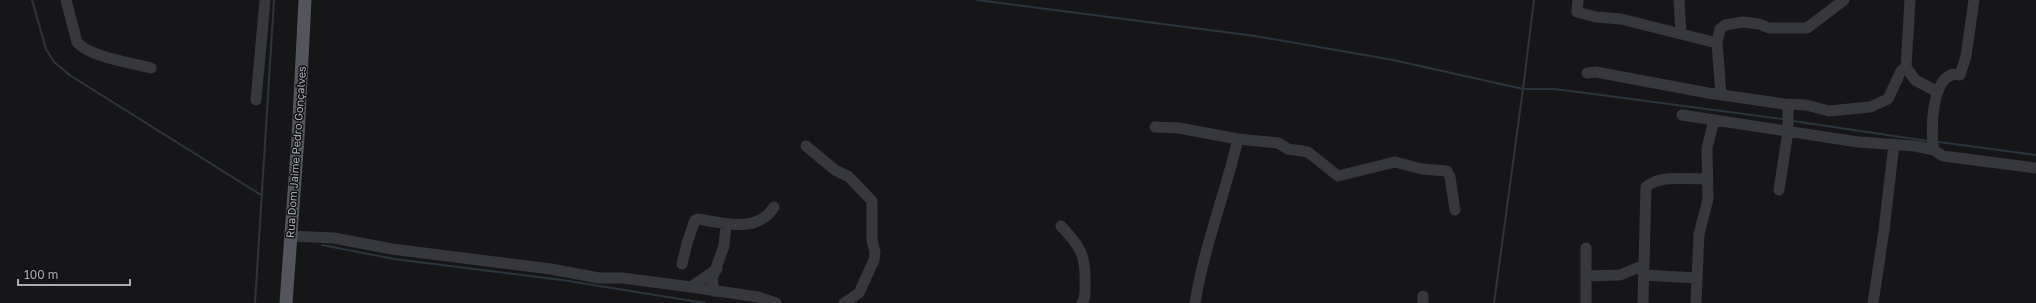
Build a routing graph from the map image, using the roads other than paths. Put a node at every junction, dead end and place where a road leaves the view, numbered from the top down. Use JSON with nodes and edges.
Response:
{"nodes":[{"id":1,"x":66,"y":0,"type":"edge"},
{"id":2,"x":265,"y":0,"type":"edge"},
{"id":3,"x":305,"y":0,"type":"edge"},
{"id":4,"x":1578,"y":0,"type":"edge"},
{"id":5,"x":1679,"y":0,"type":"edge"},
{"id":6,"x":1844,"y":0,"type":"edge"},
{"id":7,"x":1910,"y":0,"type":"edge"},
{"id":8,"x":1974,"y":0,"type":"edge"},
{"id":9,"x":1681,"y":34,"type":"junction"},
{"id":10,"x":1717,"y":43,"type":"junction"},
{"id":11,"x":1906,"y":67,"type":"junction"},
{"id":12,"x":151,"y":68,"type":"dead end"},
{"id":13,"x":1587,"y":73,"type":"dead end"},
{"id":14,"x":1938,"y":92,"type":"junction"},
{"id":15,"x":1721,"y":95,"type":"junction"},
{"id":16,"x":256,"y":100,"type":"dead end"},
{"id":17,"x":1784,"y":104,"type":"junction"},
{"id":18,"x":1682,"y":115,"type":"dead end"},
{"id":19,"x":1714,"y":120,"type":"junction"},
{"id":20,"x":1155,"y":127,"type":"dead end"},
{"id":21,"x":1788,"y":131,"type":"junction"},
{"id":22,"x":1238,"y":139,"type":"junction"},
{"id":23,"x":1894,"y":144,"type":"junction"},
{"id":24,"x":806,"y":146,"type":"dead end"},
{"id":25,"x":1934,"y":150,"type":"junction"},
{"id":26,"x":2036,"y":168,"type":"edge"},
{"id":27,"x":1708,"y":178,"type":"junction"},
{"id":28,"x":1780,"y":190,"type":"dead end"},
{"id":29,"x":774,"y":207,"type":"dead end"},
{"id":30,"x":1456,"y":210,"type":"dead end"},
{"id":31,"x":726,"y":224,"type":"junction"},
{"id":32,"x":1061,"y":226,"type":"dead end"},
{"id":33,"x":291,"y":236,"type":"junction"},
{"id":34,"x":1586,"y":248,"type":"dead end"},
{"id":35,"x":682,"y":264,"type":"dead end"},
{"id":36,"x":717,"y":269,"type":"junction"},
{"id":37,"x":1644,"y":270,"type":"junction"},
{"id":38,"x":1587,"y":276,"type":"junction"},
{"id":39,"x":1697,"y":278,"type":"junction"},
{"id":40,"x":691,"y":287,"type":"junction"},
{"id":41,"x":714,"y":291,"type":"junction"},
{"id":42,"x":1643,"y":302,"type":"dead end"},
{"id":43,"x":286,"y":303,"type":"edge"},
{"id":44,"x":776,"y":303,"type":"edge"},
{"id":45,"x":844,"y":303,"type":"edge"},
{"id":46,"x":1082,"y":303,"type":"edge"},
{"id":47,"x":1195,"y":303,"type":"edge"},
{"id":48,"x":1586,"y":303,"type":"edge"},
{"id":49,"x":1696,"y":303,"type":"edge"},
{"id":50,"x":1873,"y":303,"type":"edge"}],
"edges":[{"from":1,"to":12,"type":"street"},
{"from":2,"to":16,"type":"street"},
{"from":3,"to":33,"type":"main road","name":"Rua Dom Jaime Pedro Gonçalves"},
{"from":4,"to":9,"type":"street"},
{"from":5,"to":9,"type":"street"},
{"from":6,"to":10,"type":"street"},
{"from":7,"to":11,"type":"street"},
{"from":8,"to":14,"type":"street"},
{"from":9,"to":10,"type":"street"},
{"from":10,"to":15,"type":"street"},
{"from":11,"to":14,"type":"street"},
{"from":11,"to":17,"type":"street"},
{"from":13,"to":15,"type":"street"},
{"from":14,"to":25,"type":"street"},
{"from":15,"to":17,"type":"street"},
{"from":17,"to":21,"type":"street"},
{"from":18,"to":19,"type":"street"},
{"from":19,"to":21,"type":"street"},
{"from":19,"to":27,"type":"street"},
{"from":20,"to":22,"type":"street"},
{"from":21,"to":23,"type":"street"},
{"from":21,"to":28,"type":"street"},
{"from":22,"to":30,"type":"street"},
{"from":22,"to":47,"type":"street"},
{"from":23,"to":25,"type":"street"},
{"from":23,"to":50,"type":"street"},
{"from":24,"to":45,"type":"street"},
{"from":25,"to":26,"type":"street"},
{"from":27,"to":37,"type":"street"},
{"from":27,"to":39,"type":"street"},
{"from":29,"to":31,"type":"street"},
{"from":31,"to":35,"type":"street"},
{"from":31,"to":36,"type":"street"},
{"from":32,"to":46,"type":"street"},
{"from":33,"to":40,"type":"street"},
{"from":33,"to":43,"type":"main road","name":"Rua Dom Jaime Pedro Gonçalves"},
{"from":34,"to":38,"type":"street"},
{"from":36,"to":40,"type":"street"},
{"from":36,"to":41,"type":"street"},
{"from":37,"to":38,"type":"street"},
{"from":37,"to":39,"type":"street"},
{"from":37,"to":42,"type":"street"},
{"from":38,"to":48,"type":"street"},
{"from":39,"to":49,"type":"street"},
{"from":40,"to":41,"type":"street"},
{"from":41,"to":44,"type":"street"}]}
